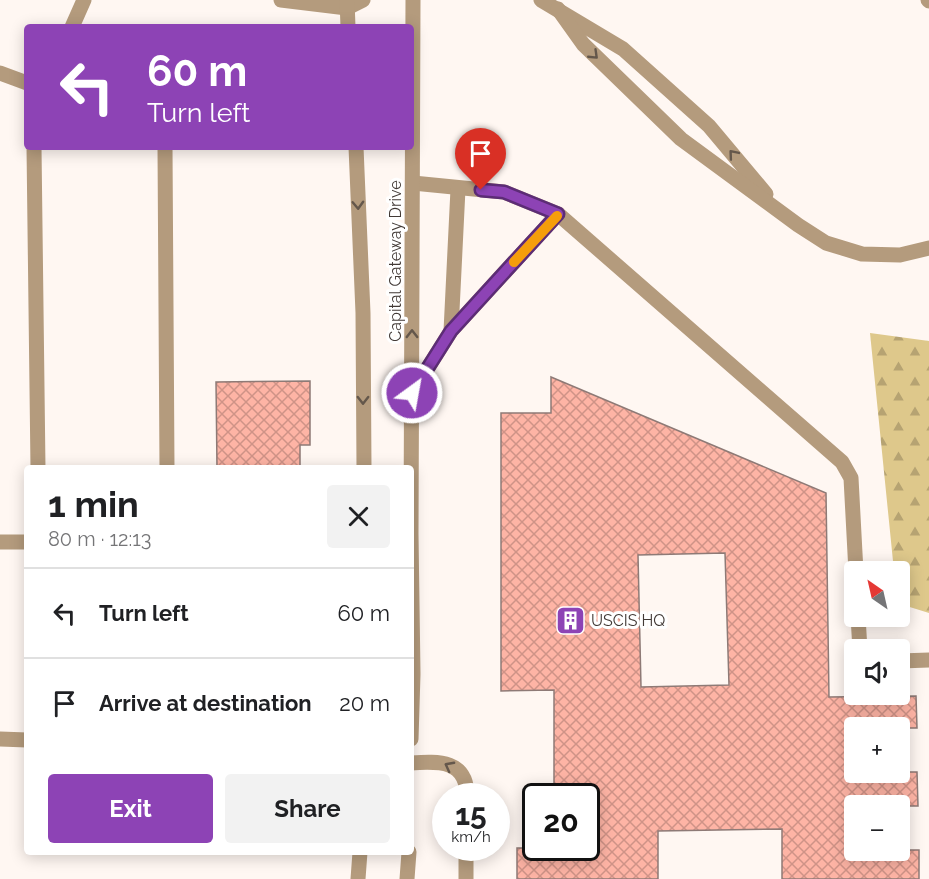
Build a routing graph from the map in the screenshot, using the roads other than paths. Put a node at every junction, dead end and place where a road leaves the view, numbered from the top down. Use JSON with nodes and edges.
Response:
{"nodes":[{"id":1,"x":84,"y":0,"type":"edge"},
{"id":2,"x":281,"y":0,"type":"edge"},
{"id":3,"x":363,"y":0,"type":"edge"},
{"id":4,"x":413,"y":0,"type":"edge"},
{"id":5,"x":541,"y":0,"type":"edge"},
{"id":6,"x":347,"y":4,"type":"edge"},
{"id":7,"x":558,"y":9,"type":"junction"},
{"id":8,"x":73,"y":24,"type":"edge"},
{"id":9,"x":348,"y":24,"type":"edge"},
{"id":10,"x":413,"y":24,"type":"edge"},
{"id":11,"x":0,"y":73,"type":"edge"},
{"id":12,"x":24,"y":82,"type":"edge"},
{"id":13,"x":34,"y":150,"type":"edge"},
{"id":14,"x":165,"y":150,"type":"edge"},
{"id":15,"x":356,"y":150,"type":"edge"},
{"id":16,"x":413,"y":150,"type":"edge"},
{"id":17,"x":413,"y":183,"type":"junction"},
{"id":18,"x":458,"y":189,"type":"junction"},
{"id":19,"x":558,"y":214,"type":"junction"},
{"id":20,"x":784,"y":215,"type":"junction"},
{"id":21,"x":929,"y":248,"type":"edge"},
{"id":22,"x":451,"y":331,"type":"junction"},
{"id":23,"x":412,"y":393,"type":"junction"},
{"id":24,"x":38,"y":465,"type":"edge"},
{"id":25,"x":167,"y":465,"type":"edge"},
{"id":26,"x":364,"y":465,"type":"edge"},
{"id":27,"x":412,"y":465,"type":"edge"},
{"id":28,"x":0,"y":542,"type":"edge"},
{"id":29,"x":24,"y":542,"type":"edge"},
{"id":30,"x":855,"y":561,"type":"edge"},
{"id":31,"x":929,"y":660,"type":"edge"},
{"id":32,"x":910,"y":661,"type":"edge"},
{"id":33,"x":0,"y":739,"type":"edge"},
{"id":34,"x":24,"y":741,"type":"edge"},
{"id":35,"x":414,"y":763,"type":"edge"},
{"id":36,"x":467,"y":783,"type":"edge"},
{"id":37,"x":360,"y":855,"type":"edge"},
{"id":38,"x":409,"y":855,"type":"edge"},
{"id":39,"x":466,"y":861,"type":"edge"},
{"id":40,"x":358,"y":879,"type":"edge"},
{"id":41,"x":407,"y":879,"type":"edge"},
{"id":42,"x":466,"y":879,"type":"edge"}],
"edges":[{"from":1,"to":8,"type":"street"},
{"from":2,"to":6,"type":"street"},
{"from":3,"to":6,"type":"street"},
{"from":4,"to":10,"type":"street","name":"Capital Gateway Drive"},
{"from":5,"to":7,"type":"street"},
{"from":6,"to":9,"type":"street"},
{"from":7,"to":20,"type":"street","one_way":true},
{"from":20,"to":7,"type":"street","one_way":true},
{"from":11,"to":12,"type":"street"},
{"from":13,"to":24,"type":"street"},
{"from":14,"to":25,"type":"street"},
{"from":15,"to":26,"type":"street","name":"Capital Gateway Drive","one_way":true},
{"from":16,"to":17,"type":"street","name":"Capital Gateway Drive"},
{"from":17,"to":18,"type":"street"},
{"from":23,"to":17,"type":"street","name":"Capital Gateway Drive","one_way":true},
{"from":18,"to":19,"type":"street"},
{"from":18,"to":22,"type":"street"},
{"from":19,"to":22,"type":"street"},
{"from":19,"to":30,"type":"street"},
{"from":20,"to":21,"type":"street"},
{"from":22,"to":23,"type":"street"},
{"from":23,"to":27,"type":"street","name":"Capital Gateway Drive"},
{"from":28,"to":29,"type":"street"},
{"from":31,"to":32,"type":"street"},
{"from":33,"to":34,"type":"street"},
{"from":36,"to":35,"type":"street","one_way":true},
{"from":37,"to":40,"type":"street"},
{"from":38,"to":41,"type":"street"},
{"from":39,"to":42,"type":"street"}]}
